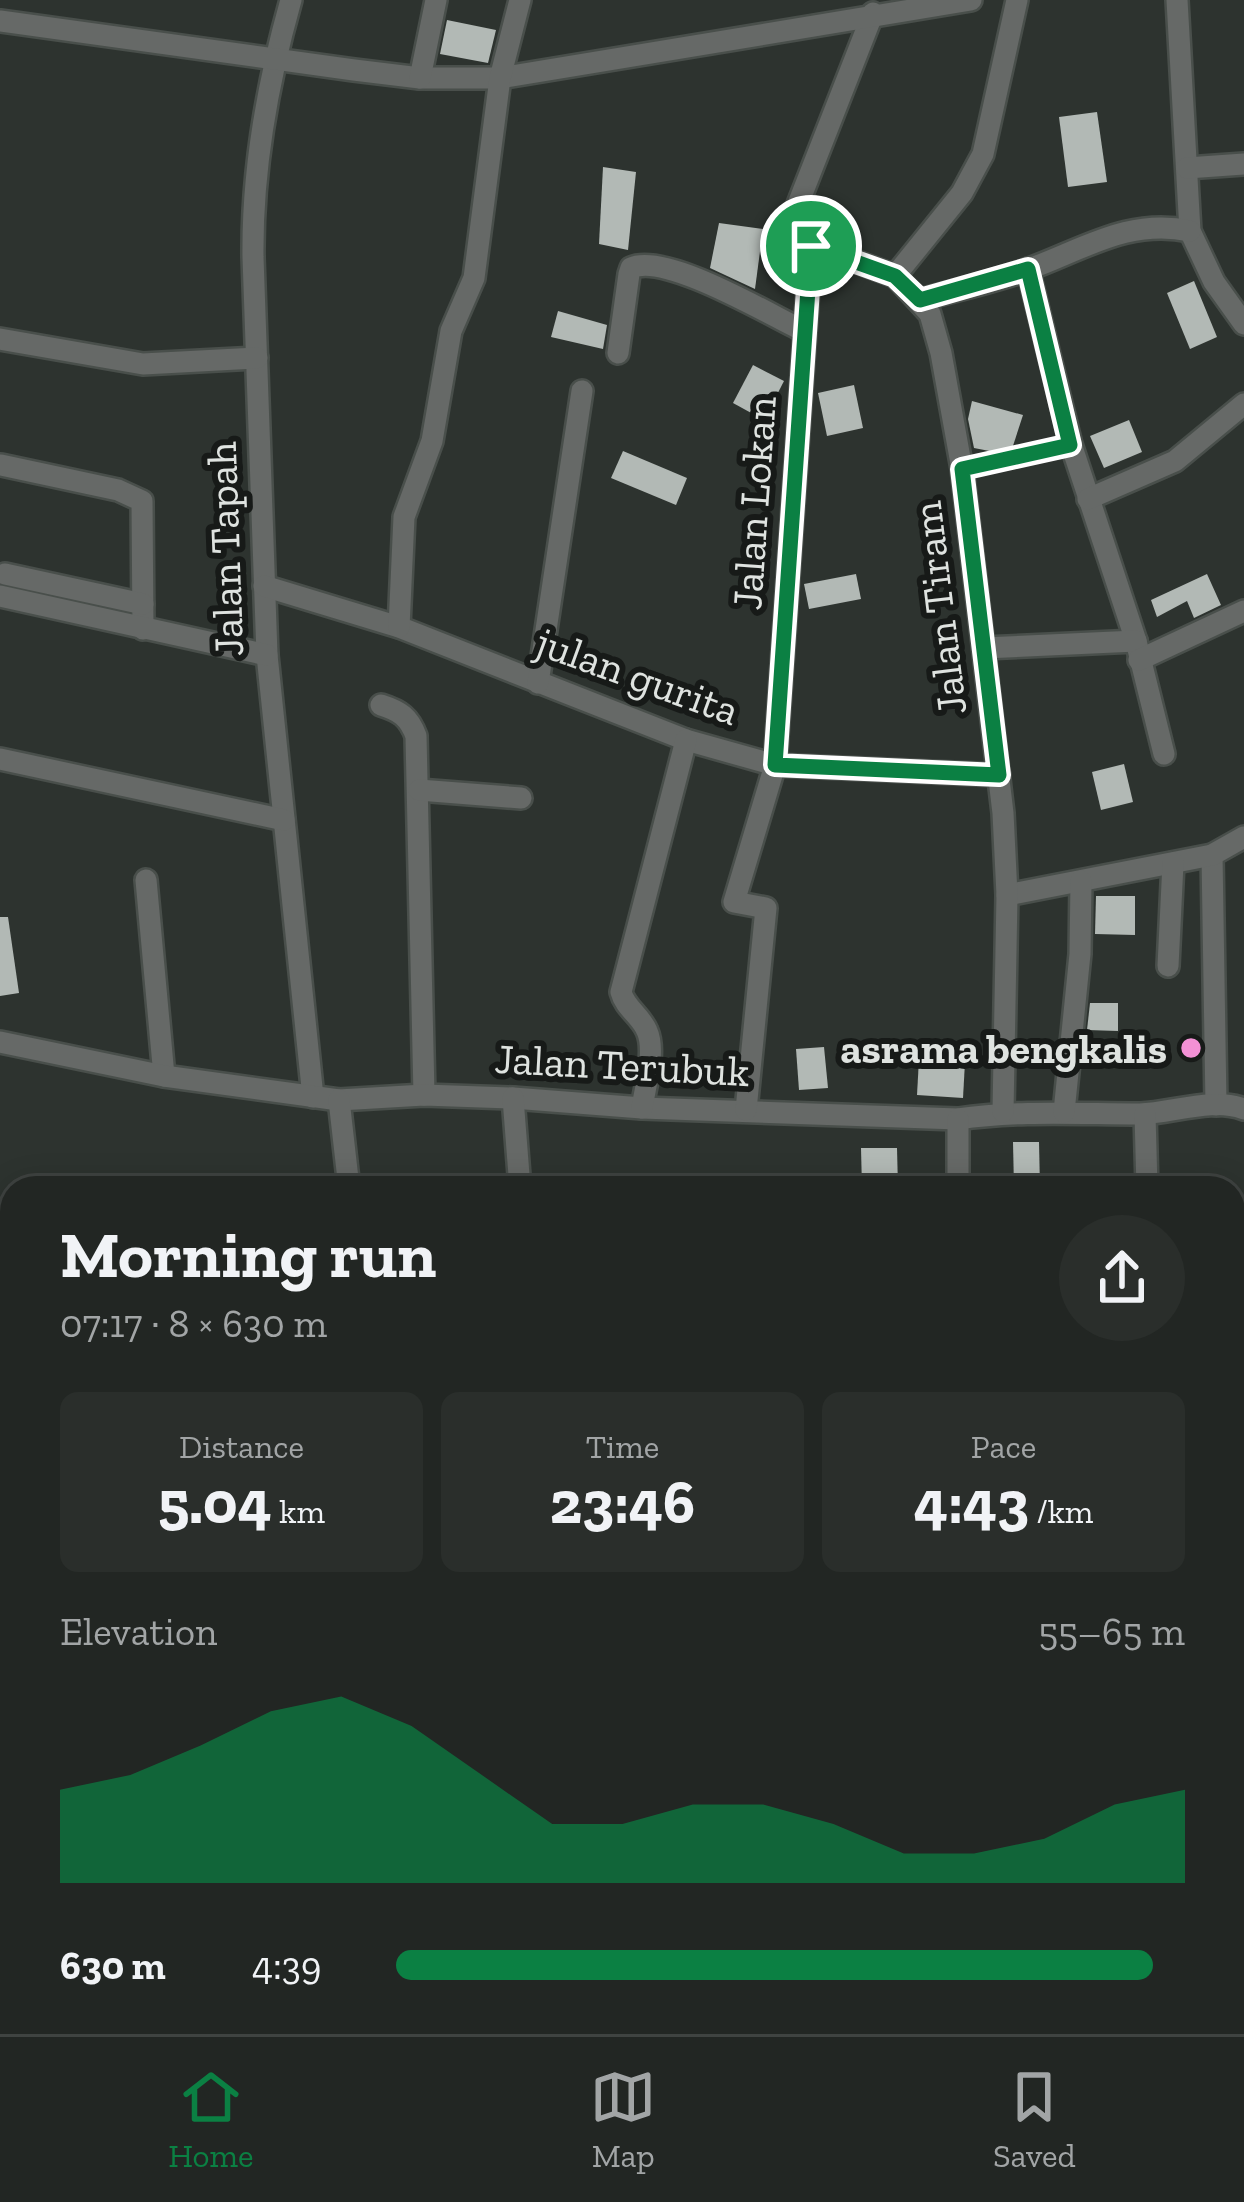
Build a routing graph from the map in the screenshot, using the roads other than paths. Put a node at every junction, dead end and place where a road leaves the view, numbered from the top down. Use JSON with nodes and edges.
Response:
{"nodes":[{"id":1,"x":291,"y":0,"type":"edge"},
{"id":2,"x":436,"y":0,"type":"edge"},
{"id":3,"x":520,"y":0,"type":"edge"},
{"id":4,"x":803,"y":0,"type":"edge"},
{"id":5,"x":971,"y":0,"type":"edge"},
{"id":6,"x":1017,"y":0,"type":"edge"},
{"id":7,"x":1178,"y":0,"type":"edge"},
{"id":8,"x":881,"y":8,"type":"edge"},
{"id":9,"x":0,"y":20,"type":"edge"},
{"id":10,"x":816,"y":23,"type":"junction"},
{"id":11,"x":274,"y":60,"type":"junction"},
{"id":12,"x":420,"y":77,"type":"junction"},
{"id":13,"x":500,"y":78,"type":"junction"},
{"id":14,"x":1244,"y":164,"type":"edge"},
{"id":15,"x":1187,"y":168,"type":"junction"},
{"id":16,"x":1190,"y":231,"type":"junction"},
{"id":17,"x":811,"y":246,"type":"junction"},
{"id":18,"x":1028,"y":269,"type":"junction"},
{"id":19,"x":895,"y":276,"type":"junction"},
{"id":20,"x":920,"y":300,"type":"junction"},
{"id":21,"x":1244,"y":324,"type":"edge"},
{"id":22,"x":804,"y":331,"type":"junction"},
{"id":23,"x":0,"y":339,"type":"edge"},
{"id":24,"x":618,"y":353,"type":"dead end"},
{"id":25,"x":257,"y":358,"type":"junction"},
{"id":26,"x":582,"y":391,"type":"dead end"},
{"id":27,"x":1244,"y":404,"type":"edge"},
{"id":28,"x":1,"y":465,"type":"edge"},
{"id":29,"x":1088,"y":499,"type":"junction"},
{"id":30,"x":2,"y":585,"type":"edge"},
{"id":31,"x":264,"y":586,"type":"junction"},
{"id":32,"x":61,"y":599,"type":"junction"},
{"id":33,"x":143,"y":604,"type":"junction"},
{"id":34,"x":1244,"y":611,"type":"edge"},
{"id":35,"x":399,"y":627,"type":"junction"},
{"id":36,"x":142,"y":629,"type":"junction"},
{"id":37,"x":984,"y":648,"type":"junction"},
{"id":38,"x":1138,"y":650,"type":"junction"},
{"id":39,"x":267,"y":655,"type":"junction"},
{"id":40,"x":538,"y":683,"type":"junction"},
{"id":41,"x":381,"y":705,"type":"dead end"},
{"id":42,"x":686,"y":740,"type":"junction"},
{"id":43,"x":1165,"y":754,"type":"dead end"},
{"id":44,"x":0,"y":759,"type":"edge"},
{"id":45,"x":775,"y":765,"type":"junction"},
{"id":46,"x":999,"y":775,"type":"junction"},
{"id":47,"x":418,"y":790,"type":"junction"},
{"id":48,"x":521,"y":798,"type":"dead end"},
{"id":49,"x":284,"y":820,"type":"junction"},
{"id":50,"x":1244,"y":838,"type":"edge"},
{"id":51,"x":1212,"y":855,"type":"junction"},
{"id":52,"x":1173,"y":863,"type":"junction"},
{"id":53,"x":146,"y":880,"type":"dead end"},
{"id":54,"x":1082,"y":881,"type":"junction"},
{"id":55,"x":1007,"y":895,"type":"junction"},
{"id":56,"x":1168,"y":966,"type":"dead end"},
{"id":57,"x":0,"y":1042,"type":"edge"},
{"id":58,"x":0,"y":1052,"type":"edge"},
{"id":59,"x":164,"y":1076,"type":"junction"},
{"id":60,"x":424,"y":1095,"type":"junction"},
{"id":61,"x":314,"y":1097,"type":"junction"},
{"id":62,"x":513,"y":1098,"type":"junction"},
{"id":63,"x":339,"y":1100,"type":"junction"},
{"id":64,"x":1216,"y":1106,"type":"junction"},
{"id":65,"x":642,"y":1108,"type":"junction"},
{"id":66,"x":1244,"y":1109,"type":"edge"},
{"id":67,"x":746,"y":1110,"type":"junction"},
{"id":68,"x":1003,"y":1112,"type":"junction"},
{"id":69,"x":1064,"y":1112,"type":"junction"},
{"id":70,"x":1145,"y":1114,"type":"junction"},
{"id":71,"x":958,"y":1119,"type":"junction"},
{"id":72,"x":348,"y":1176,"type":"edge"},
{"id":73,"x":519,"y":1176,"type":"edge"},
{"id":74,"x":958,"y":1176,"type":"edge"},
{"id":75,"x":1147,"y":1176,"type":"edge"}],
"edges":[{"from":1,"to":11,"type":"street","name":"Jalan Tapah"},
{"from":2,"to":12,"type":"street"},
{"from":3,"to":13,"type":"street"},
{"from":4,"to":10,"type":"street"},
{"from":5,"to":8,"type":"street"},
{"from":6,"to":19,"type":"street"},
{"from":7,"to":15,"type":"street"},
{"from":8,"to":10,"type":"street"},
{"from":8,"to":17,"type":"street"},
{"from":9,"to":11,"type":"street"},
{"from":10,"to":13,"type":"street"},
{"from":11,"to":12,"type":"street"},
{"from":11,"to":25,"type":"street","name":"Jalan Tapah"},
{"from":12,"to":13,"type":"street"},
{"from":13,"to":35,"type":"street"},
{"from":14,"to":15,"type":"street"},
{"from":15,"to":16,"type":"street"},
{"from":16,"to":18,"type":"street"},
{"from":16,"to":21,"type":"street"},
{"from":17,"to":19,"type":"street"},
{"from":17,"to":22,"type":"street","name":"Jalan Lokan"},
{"from":18,"to":20,"type":"street"},
{"from":18,"to":29,"type":"street"},
{"from":19,"to":20,"type":"street","name":"Jalan Tiram"},
{"from":20,"to":37,"type":"street","name":"Jalan Tiram"},
{"from":22,"to":24,"type":"street"},
{"from":22,"to":45,"type":"street","name":"Jalan Lokan"},
{"from":23,"to":25,"type":"street"},
{"from":25,"to":31,"type":"street","name":"Jalan Tapah"},
{"from":26,"to":40,"type":"street"},
{"from":27,"to":29,"type":"street"},
{"from":28,"to":33,"type":"street"},
{"from":29,"to":38,"type":"street"},
{"from":30,"to":32,"type":"street"},
{"from":31,"to":35,"type":"street","name":"julan gurita"},
{"from":31,"to":39,"type":"street","name":"Jalan Tapah"},
{"from":32,"to":33,"type":"street"},
{"from":32,"to":36,"type":"street"},
{"from":33,"to":36,"type":"street"},
{"from":34,"to":38,"type":"street"},
{"from":35,"to":40,"type":"street","name":"julan gurita"},
{"from":36,"to":39,"type":"street"},
{"from":37,"to":38,"type":"street"},
{"from":37,"to":46,"type":"street","name":"Jalan Tiram"},
{"from":38,"to":43,"type":"street"},
{"from":39,"to":49,"type":"street","name":"Jalan Tapah"},
{"from":40,"to":42,"type":"street","name":"julan gurita"},
{"from":41,"to":47,"type":"street"},
{"from":42,"to":45,"type":"street","name":"julan gurita"},
{"from":42,"to":65,"type":"street"},
{"from":44,"to":49,"type":"street"},
{"from":45,"to":46,"type":"street","name":"julan gurita"},
{"from":45,"to":67,"type":"street","name":"Jalan Lokan"},
{"from":46,"to":55,"type":"street","name":"Jalan Tiram"},
{"from":47,"to":48,"type":"street"},
{"from":47,"to":60,"type":"street"},
{"from":49,"to":61,"type":"street","name":"Jalan Tapah"},
{"from":50,"to":51,"type":"street"},
{"from":51,"to":52,"type":"street"},
{"from":51,"to":64,"type":"street"},
{"from":52,"to":54,"type":"street"},
{"from":52,"to":56,"type":"street"},
{"from":53,"to":59,"type":"street"},
{"from":54,"to":55,"type":"street"},
{"from":54,"to":69,"type":"street"},
{"from":55,"to":68,"type":"street","name":"Jalan Tiram"},
{"from":57,"to":58,"type":"street"},
{"from":57,"to":59,"type":"street","name":"Jalan Terubuk"},
{"from":59,"to":61,"type":"street","name":"Jalan Terubuk"},
{"from":60,"to":62,"type":"street","name":"Jalan Terubuk"},
{"from":60,"to":63,"type":"street","name":"Jalan Terubuk"},
{"from":61,"to":63,"type":"street","name":"Jalan Terubuk"},
{"from":62,"to":65,"type":"street","name":"Jalan Terubuk"},
{"from":62,"to":73,"type":"street"},
{"from":63,"to":72,"type":"street"},
{"from":64,"to":66,"type":"street","name":"Jalan Terubuk"},
{"from":64,"to":70,"type":"street","name":"Jalan Terubuk"},
{"from":65,"to":67,"type":"street","name":"Jalan Terubuk"},
{"from":67,"to":71,"type":"street","name":"Jalan Terubuk"},
{"from":68,"to":69,"type":"street","name":"Jalan Terubuk"},
{"from":68,"to":71,"type":"street","name":"Jalan Terubuk"},
{"from":69,"to":70,"type":"street","name":"Jalan Terubuk"},
{"from":70,"to":75,"type":"street"},
{"from":71,"to":74,"type":"street"}]}
